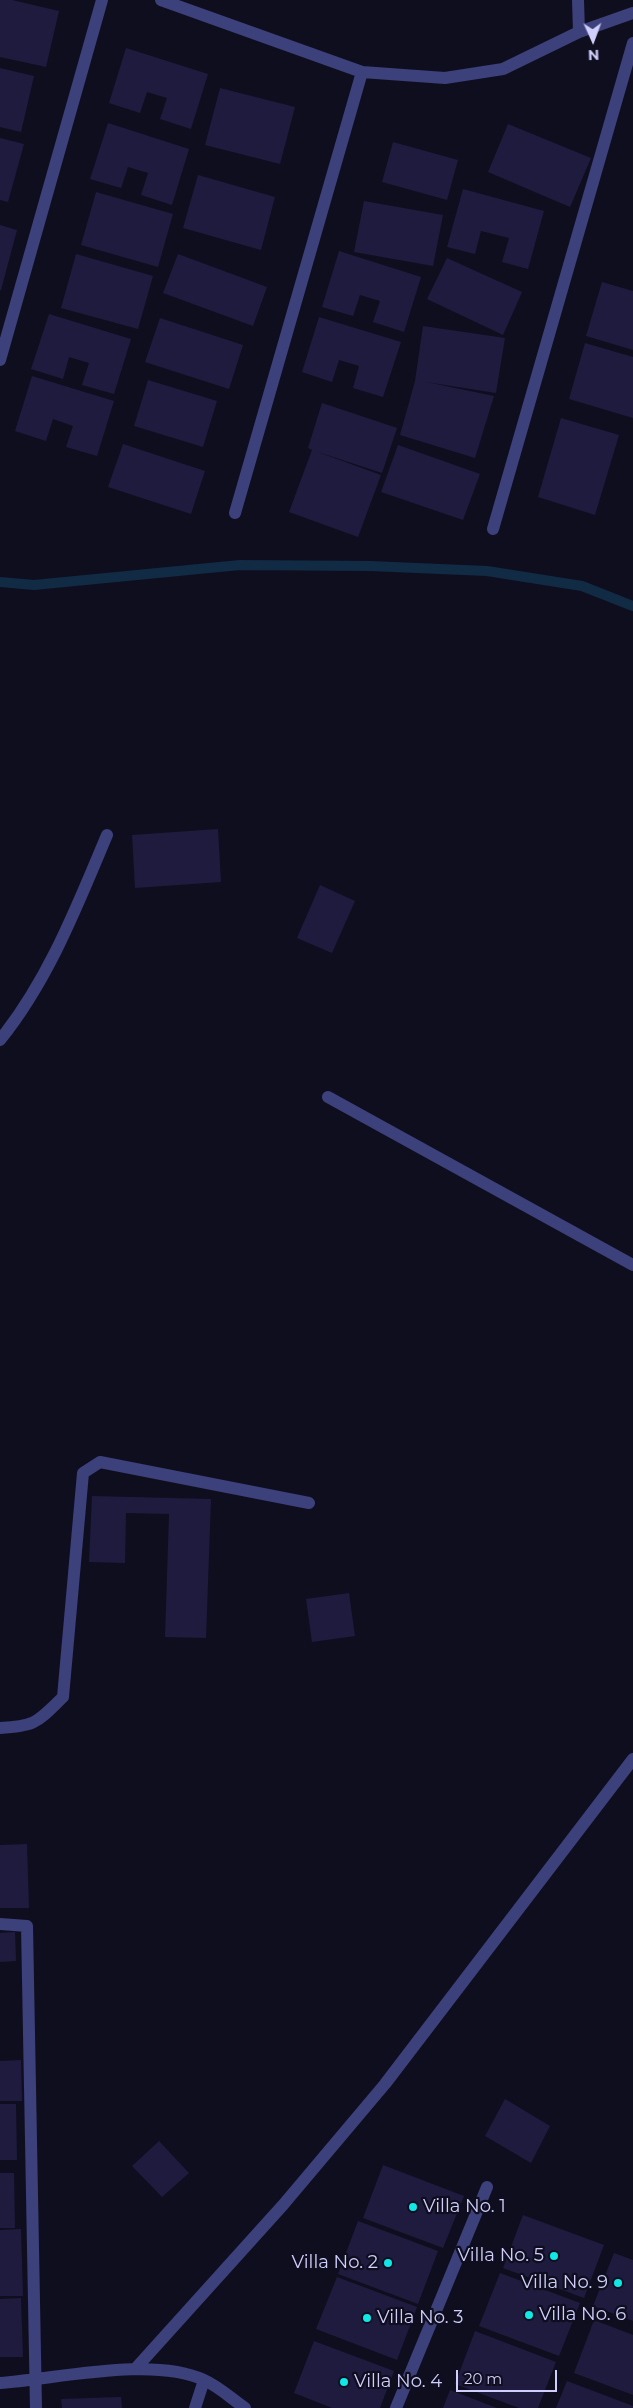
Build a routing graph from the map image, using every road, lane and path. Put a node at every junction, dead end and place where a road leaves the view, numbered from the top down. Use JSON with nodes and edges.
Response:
{"nodes":[{"id":1,"x":102,"y":0,"type":"edge"},
{"id":2,"x":161,"y":0,"type":"edge"},
{"id":3,"x":578,"y":0,"type":"edge"},
{"id":4,"x":633,"y":13,"type":"edge"},
{"id":5,"x":579,"y":32,"type":"junction"},
{"id":6,"x":633,"y":43,"type":"edge"},
{"id":7,"x":362,"y":72,"type":"junction"},
{"id":8,"x":0,"y":360,"type":"edge"},
{"id":9,"x":235,"y":513,"type":"dead end"},
{"id":10,"x":493,"y":529,"type":"dead end"},
{"id":11,"x":107,"y":836,"type":"dead end"},
{"id":12,"x":0,"y":1040,"type":"edge"},
{"id":13,"x":328,"y":1097,"type":"dead end"},
{"id":14,"x":633,"y":1265,"type":"edge"},
{"id":15,"x":309,"y":1503,"type":"dead end"},
{"id":16,"x":0,"y":1728,"type":"edge"},
{"id":17,"x":633,"y":1759,"type":"edge"},
{"id":18,"x":0,"y":1924,"type":"edge"},
{"id":19,"x":487,"y":2187,"type":"dead end"},
{"id":20,"x":136,"y":2368,"type":"junction"},
{"id":21,"x":34,"y":2380,"type":"junction"},
{"id":22,"x":204,"y":2380,"type":"junction"},
{"id":23,"x":0,"y":2383,"type":"edge"},
{"id":24,"x":36,"y":2408,"type":"edge"},
{"id":25,"x":195,"y":2408,"type":"edge"},
{"id":26,"x":245,"y":2408,"type":"edge"},
{"id":27,"x":396,"y":2408,"type":"edge"}],
"edges":[{"from":1,"to":8,"type":"street"},
{"from":2,"to":7,"type":"street"},
{"from":3,"to":5,"type":"street"},
{"from":4,"to":5,"type":"street"},
{"from":5,"to":7,"type":"street"},
{"from":6,"to":10,"type":"street"},
{"from":7,"to":9,"type":"street"},
{"from":11,"to":12,"type":"street"},
{"from":13,"to":14,"type":"street"},
{"from":15,"to":16,"type":"street"},
{"from":17,"to":20,"type":"street"},
{"from":18,"to":21,"type":"street"},
{"from":19,"to":27,"type":"street"},
{"from":20,"to":21,"type":"street"},
{"from":20,"to":22,"type":"street"},
{"from":21,"to":23,"type":"street"},
{"from":21,"to":24,"type":"street"},
{"from":22,"to":25,"type":"street"},
{"from":22,"to":26,"type":"street"}]}
